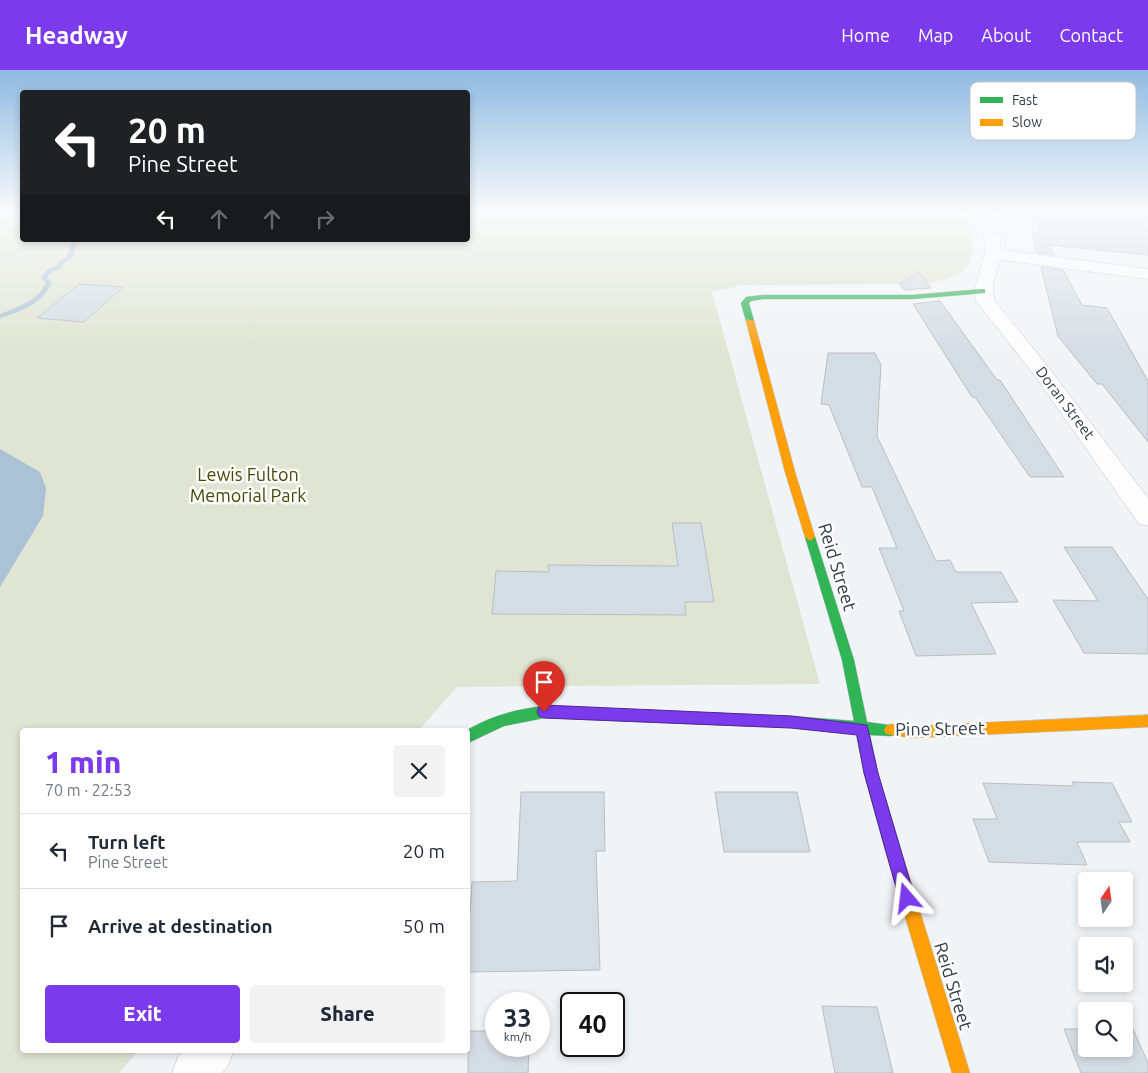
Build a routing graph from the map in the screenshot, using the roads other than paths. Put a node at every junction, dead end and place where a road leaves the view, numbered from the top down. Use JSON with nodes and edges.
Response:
{"nodes":[{"id":1,"x":991,"y":260,"type":"edge"},
{"id":2,"x":1038,"y":260,"type":"edge"},
{"id":3,"x":1148,"y":274,"type":"edge"},
{"id":4,"x":982,"y":290,"type":"junction"},
{"id":5,"x":1148,"y":517,"type":"edge"},
{"id":6,"x":1148,"y":721,"type":"edge"},
{"id":7,"x":863,"y":729,"type":"junction"},
{"id":8,"x":470,"y":735,"type":"edge"},
{"id":9,"x":210,"y":1053,"type":"edge"},
{"id":10,"x":194,"y":1073,"type":"edge"},
{"id":11,"x":961,"y":1073,"type":"edge"}],
"edges":[{"from":1,"to":4,"type":"street"},
{"from":2,"to":3,"type":"street"},
{"from":4,"to":5,"type":"street","name":"Doran Street"},
{"from":4,"to":7,"type":"street","name":"Reid Street"},
{"from":6,"to":7,"type":"street","name":"Pine Street"},
{"from":7,"to":8,"type":"street","name":"Pine Street"},
{"from":7,"to":11,"type":"street","name":"Reid Street"},
{"from":9,"to":10,"type":"street"}]}
